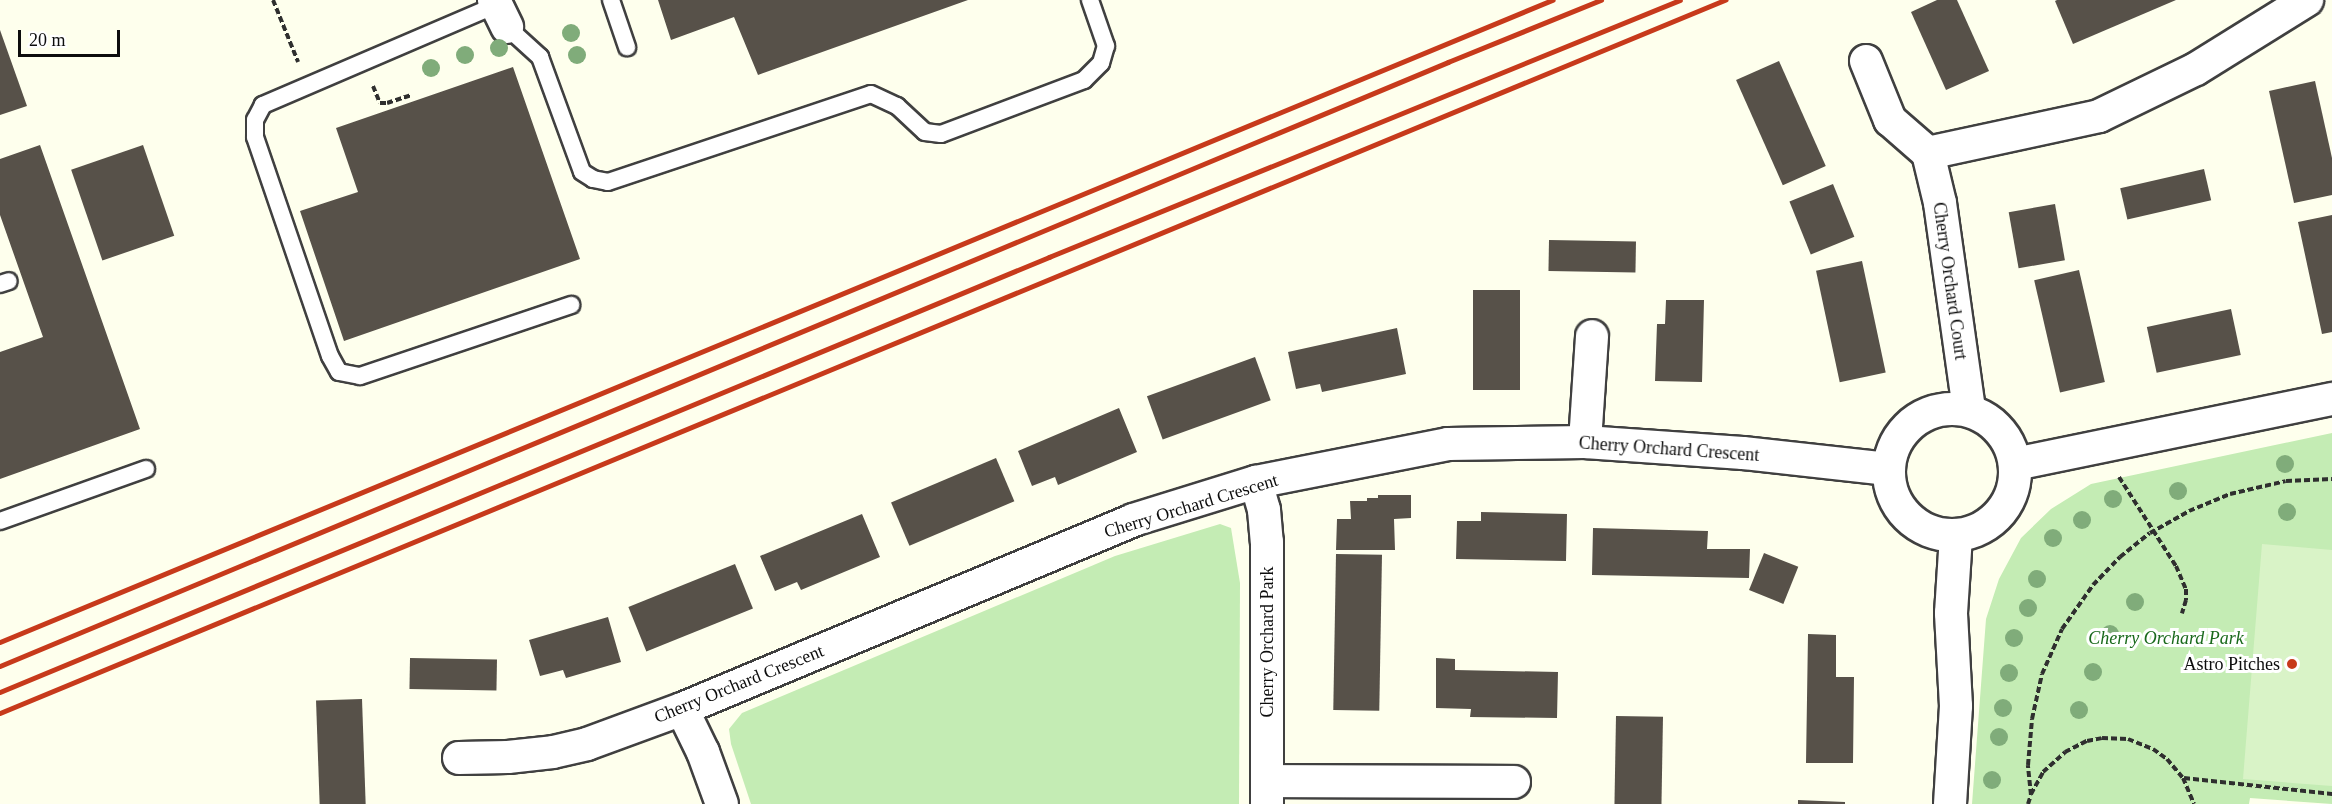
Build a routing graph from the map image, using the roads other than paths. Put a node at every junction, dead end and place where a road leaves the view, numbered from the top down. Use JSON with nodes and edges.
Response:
{"nodes":[{"id":1,"x":611,"y":0,"type":"edge"},
{"id":2,"x":1090,"y":0,"type":"edge"},
{"id":3,"x":2307,"y":0,"type":"edge"},
{"id":4,"x":499,"y":11,"type":"edge"},
{"id":5,"x":627,"y":47,"type":"dead end"},
{"id":6,"x":1866,"y":62,"type":"dead end"},
{"id":7,"x":1928,"y":153,"type":"junction"},
{"id":8,"x":571,"y":305,"type":"dead end"},
{"id":9,"x":1592,"y":336,"type":"dead end"},
{"id":10,"x":2332,"y":399,"type":"edge"},
{"id":11,"x":1969,"y":410,"type":"junction"},
{"id":12,"x":1585,"y":442,"type":"junction"},
{"id":13,"x":2015,"y":464,"type":"junction"},
{"id":14,"x":146,"y":469,"type":"dead end"},
{"id":15,"x":1888,"y":469,"type":"junction"},
{"id":16,"x":1256,"y":482,"type":"junction"},
{"id":17,"x":0,"y":521,"type":"edge"},
{"id":18,"x":1956,"y":536,"type":"junction"},
{"id":19,"x":682,"y":709,"type":"junction"},
{"id":20,"x":459,"y":758,"type":"dead end"},
{"id":21,"x":1514,"y":782,"type":"dead end"},
{"id":22,"x":1267,"y":793,"type":"edge"},
{"id":23,"x":722,"y":804,"type":"edge"},
{"id":24,"x":1950,"y":804,"type":"edge"}],
"edges":[{"from":1,"to":5,"type":"lane"},
{"from":2,"to":4,"type":"lane"},
{"from":3,"to":7,"type":"street"},
{"from":4,"to":8,"type":"lane"},
{"from":6,"to":7,"type":"street"},
{"from":7,"to":11,"type":"street","name":"Cherry Orchard Court"},
{"from":9,"to":12,"type":"street"},
{"from":10,"to":13,"type":"street"},
{"from":11,"to":13,"type":"street"},
{"from":11,"to":15,"type":"street"},
{"from":12,"to":15,"type":"street","name":"Cherry Orchard Crescent"},
{"from":12,"to":16,"type":"street","name":"Cherry Orchard Crescent"},
{"from":13,"to":18,"type":"street"},
{"from":14,"to":17,"type":"lane"},
{"from":15,"to":18,"type":"street"},
{"from":16,"to":19,"type":"street","name":"Cherry Orchard Crescent"},
{"from":16,"to":22,"type":"street","name":"Cherry Orchard Park"},
{"from":18,"to":24,"type":"street"},
{"from":19,"to":20,"type":"street","name":"Cherry Orchard Crescent"},
{"from":19,"to":23,"type":"street"},
{"from":21,"to":22,"type":"street"}]}
